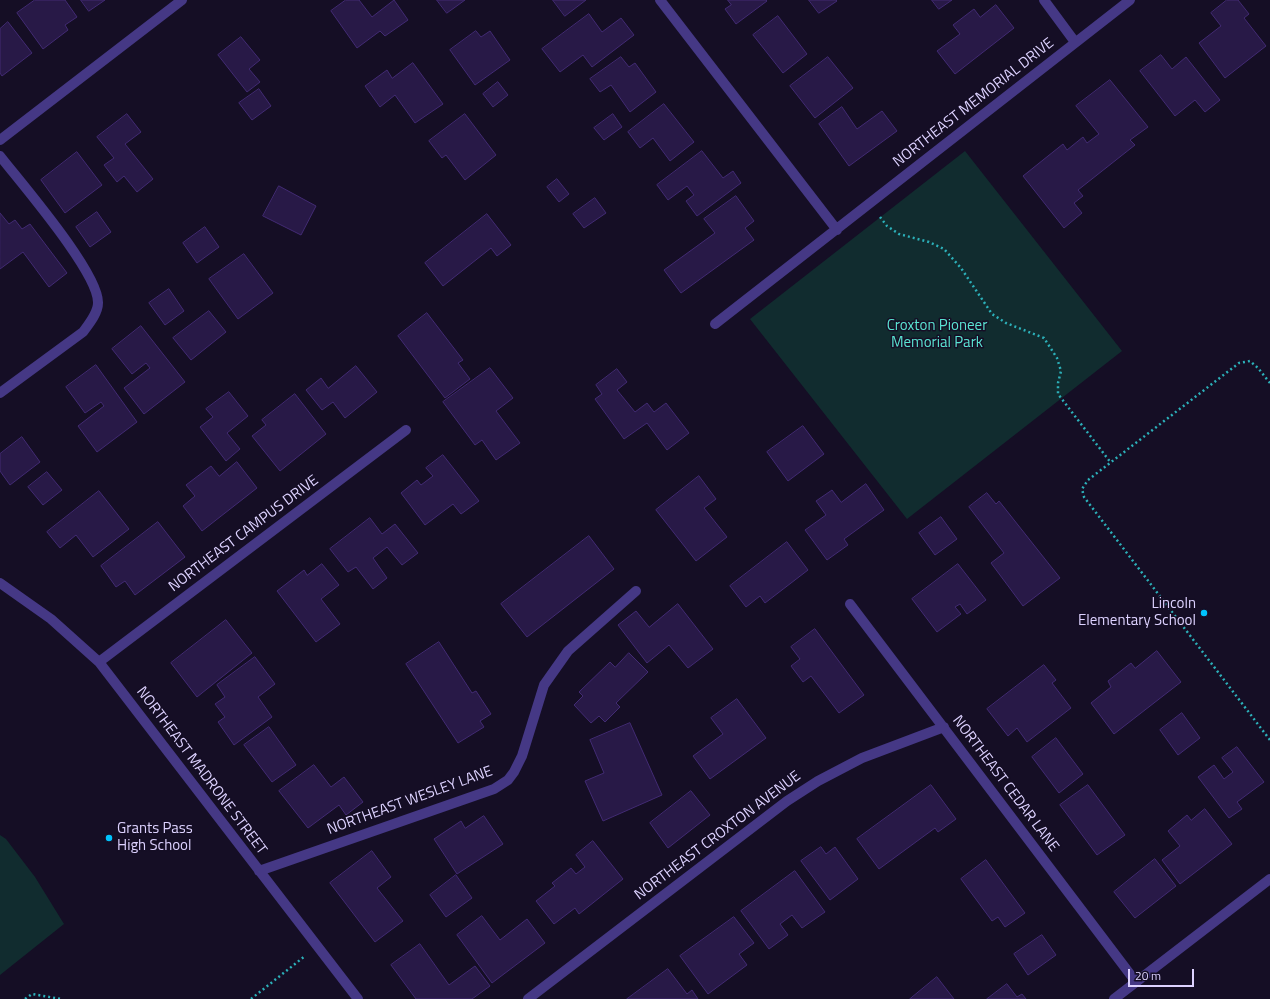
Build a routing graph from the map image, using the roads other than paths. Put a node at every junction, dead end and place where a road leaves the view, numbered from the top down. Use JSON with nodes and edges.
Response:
{"nodes":[{"id":1,"x":182,"y":0,"type":"edge"},
{"id":2,"x":660,"y":0,"type":"edge"},
{"id":3,"x":1044,"y":0,"type":"edge"},
{"id":4,"x":1130,"y":0,"type":"edge"},
{"id":5,"x":1075,"y":42,"type":"junction"},
{"id":6,"x":0,"y":140,"type":"edge"},
{"id":7,"x":0,"y":156,"type":"edge"},
{"id":8,"x":837,"y":230,"type":"junction"},
{"id":9,"x":715,"y":324,"type":"dead end"},
{"id":10,"x":0,"y":393,"type":"edge"},
{"id":11,"x":406,"y":430,"type":"dead end"},
{"id":12,"x":0,"y":583,"type":"edge"},
{"id":13,"x":636,"y":591,"type":"dead end"},
{"id":14,"x":850,"y":604,"type":"dead end"},
{"id":15,"x":99,"y":662,"type":"junction"},
{"id":16,"x":944,"y":727,"type":"junction"},
{"id":17,"x":259,"y":871,"type":"junction"},
{"id":18,"x":1270,"y":879,"type":"edge"},
{"id":19,"x":1136,"y":982,"type":"junction"},
{"id":20,"x":358,"y":999,"type":"edge"},
{"id":21,"x":528,"y":999,"type":"edge"},
{"id":22,"x":1114,"y":999,"type":"edge"}],
"edges":[{"from":1,"to":6,"type":"street"},
{"from":2,"to":8,"type":"street"},
{"from":3,"to":5,"type":"street"},
{"from":4,"to":5,"type":"street","name":"NORTHEAST MEMORIAL DRIVE"},
{"from":5,"to":8,"type":"street","name":"NORTHEAST MEMORIAL DRIVE"},
{"from":7,"to":10,"type":"street"},
{"from":8,"to":9,"type":"street","name":"NORTHEAST MEMORIAL DRIVE"},
{"from":11,"to":15,"type":"street","name":"NORTHEAST CAMPUS DRIVE"},
{"from":12,"to":15,"type":"street","name":"NORTHEAST MADRONE STREET"},
{"from":13,"to":17,"type":"street","name":"NORTHEAST WESLEY LANE"},
{"from":14,"to":16,"type":"street","name":"NORTHEAST CEDAR LANE"},
{"from":15,"to":17,"type":"street","name":"NORTHEAST MADRONE STREET"},
{"from":16,"to":19,"type":"street","name":"NORTHEAST CEDAR LANE"},
{"from":16,"to":21,"type":"street","name":"NORTHEAST CROXTON AVENUE"},
{"from":17,"to":20,"type":"street","name":"NORTHEAST MADRONE STREET"},
{"from":18,"to":19,"type":"street"},
{"from":19,"to":22,"type":"street"}]}
